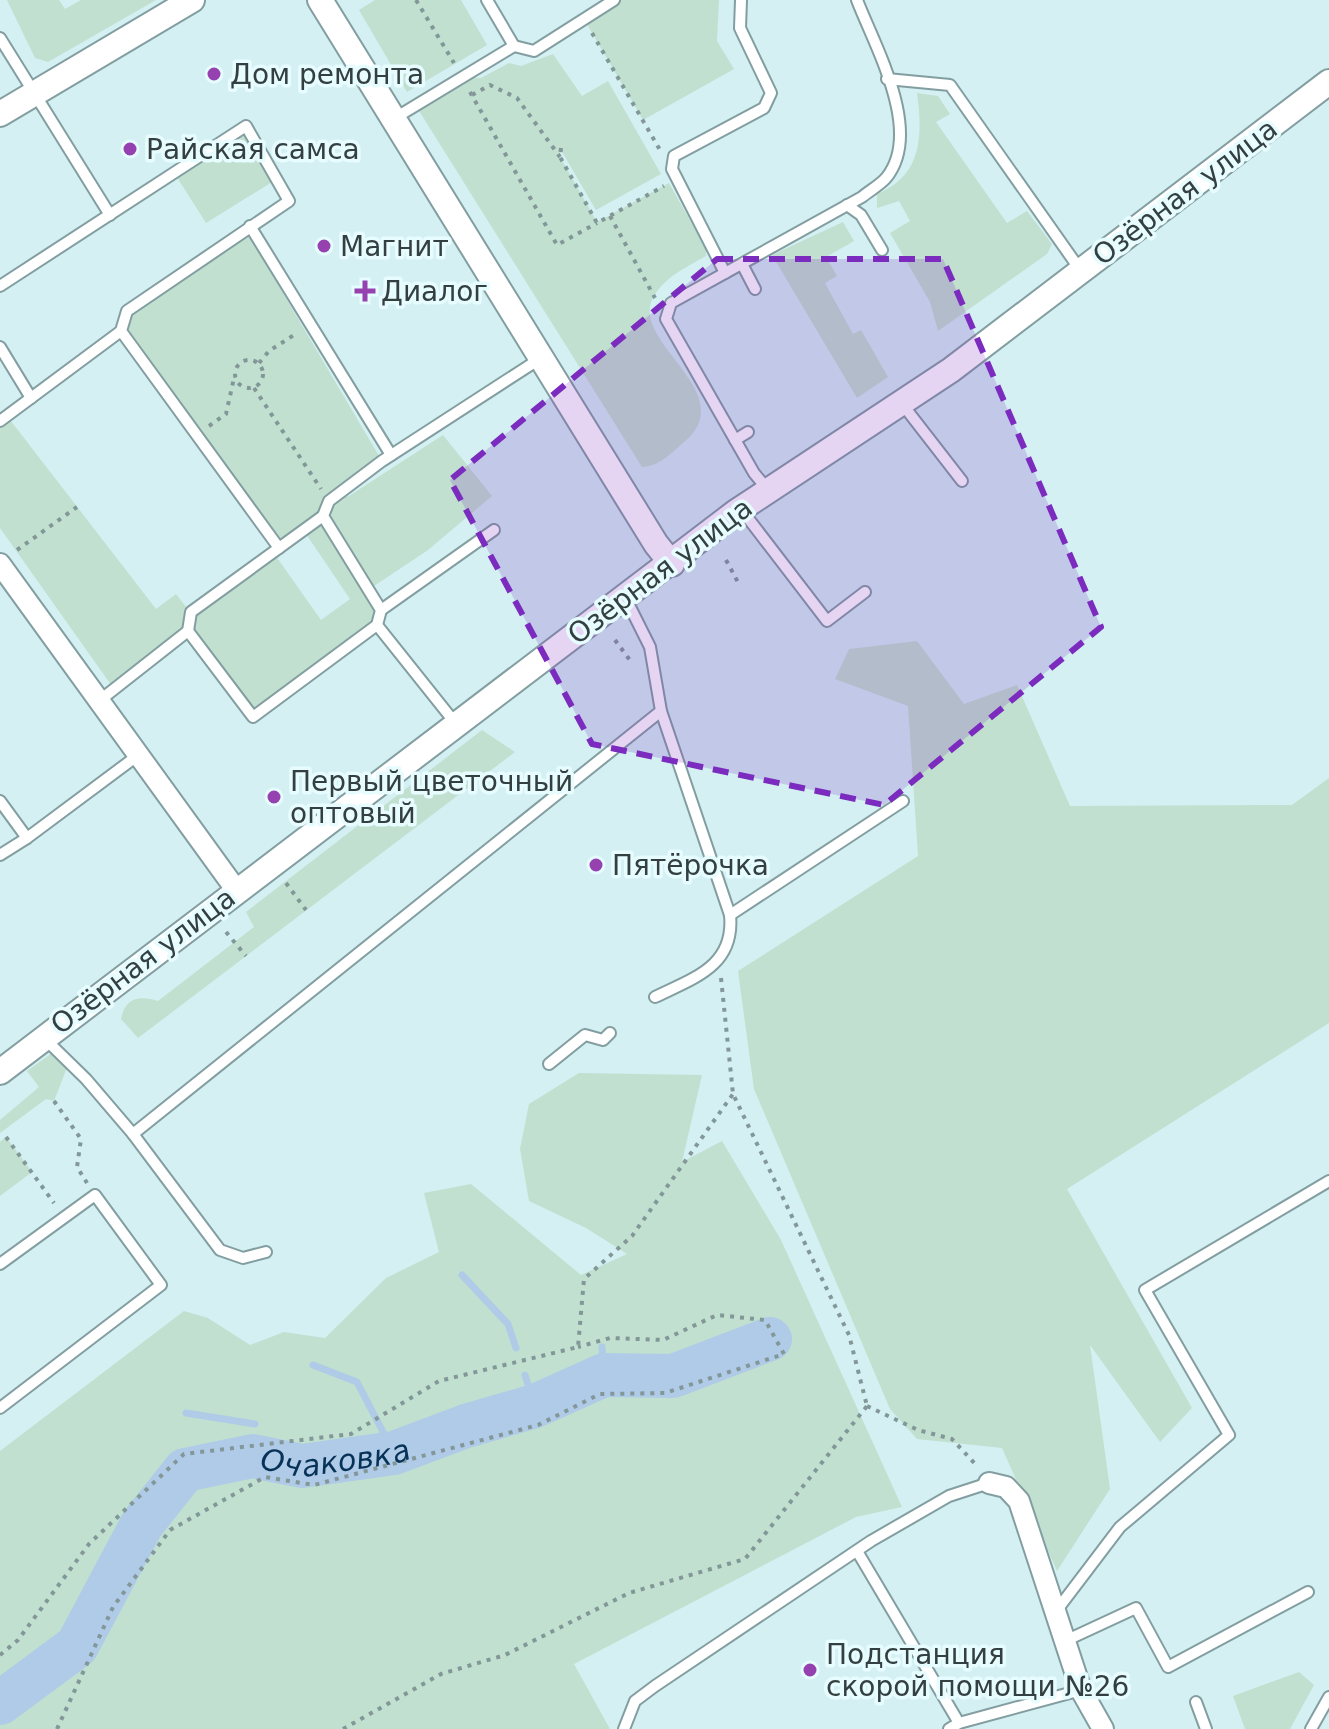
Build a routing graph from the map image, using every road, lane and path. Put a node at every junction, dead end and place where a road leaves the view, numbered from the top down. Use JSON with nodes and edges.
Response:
{"nodes":[{"id":1,"x":192,"y":0,"type":"edge"},
{"id":2,"x":320,"y":0,"type":"edge"},
{"id":3,"x":416,"y":0,"type":"edge"},
{"id":4,"x":487,"y":0,"type":"edge"},
{"id":5,"x":614,"y":0,"type":"edge"},
{"id":6,"x":741,"y":0,"type":"edge"},
{"id":7,"x":857,"y":0,"type":"edge"},
{"id":8,"x":585,"y":21,"type":"junction"},
{"id":9,"x":0,"y":38,"type":"edge"},
{"id":10,"x":514,"y":46,"type":"junction"},
{"id":11,"x":462,"y":78,"type":"junction"},
{"id":12,"x":887,"y":79,"type":"junction"},
{"id":13,"x":1329,"y":82,"type":"edge"},
{"id":14,"x":32,"y":95,"type":"junction"},
{"id":15,"x":472,"y":95,"type":"junction"},
{"id":16,"x":0,"y":114,"type":"edge"},
{"id":17,"x":393,"y":119,"type":"junction"},
{"id":18,"x":561,"y":148,"type":"dead end"},
{"id":19,"x":560,"y":157,"type":"junction"},
{"id":20,"x":674,"y":174,"type":"junction"},
{"id":21,"x":847,"y":205,"type":"junction"},
{"id":22,"x":110,"y":215,"type":"junction"},
{"id":23,"x":610,"y":216,"type":"junction"},
{"id":24,"x":597,"y":223,"type":"junction"},
{"id":25,"x":250,"y":226,"type":"junction"},
{"id":26,"x":882,"y":250,"type":"dead end"},
{"id":27,"x":742,"y":264,"type":"junction"},
{"id":28,"x":1081,"y":271,"type":"junction"},
{"id":29,"x":725,"y":273,"type":"junction"},
{"id":30,"x":0,"y":286,"type":"edge"},
{"id":31,"x":755,"y":289,"type":"dead end"},
{"id":32,"x":666,"y":319,"type":"junction"},
{"id":33,"x":311,"y":325,"type":"junction"},
{"id":34,"x":121,"y":331,"type":"junction"},
{"id":35,"x":0,"y":347,"type":"edge"},
{"id":36,"x":541,"y":358,"type":"junction"},
{"id":37,"x":259,"y":363,"type":"junction"},
{"id":38,"x":234,"y":378,"type":"junction"},
{"id":39,"x":254,"y":388,"type":"junction"},
{"id":40,"x":31,"y":398,"type":"junction"},
{"id":41,"x":903,"y":405,"type":"junction"},
{"id":42,"x":0,"y":421,"type":"edge"},
{"id":43,"x":748,"y":432,"type":"dead end"},
{"id":44,"x":197,"y":435,"type":"junction"},
{"id":45,"x":735,"y":440,"type":"junction"},
{"id":46,"x":391,"y":455,"type":"junction"},
{"id":47,"x":962,"y":481,"type":"dead end"},
{"id":48,"x":768,"y":490,"type":"junction"},
{"id":49,"x":329,"y":501,"type":"junction"},
{"id":50,"x":77,"y":507,"type":"dead end"},
{"id":51,"x":741,"y":509,"type":"junction"},
{"id":52,"x":323,"y":516,"type":"junction"},
{"id":53,"x":494,"y":530,"type":"dead end"},
{"id":54,"x":279,"y":548,"type":"junction"},
{"id":55,"x":726,"y":560,"type":"dead end"},
{"id":56,"x":672,"y":564,"type":"junction"},
{"id":57,"x":3,"y":565,"type":"edge"},
{"id":58,"x":740,"y":586,"type":"dead end"},
{"id":59,"x":865,"y":592,"type":"dead end"},
{"id":60,"x":625,"y":597,"type":"junction"},
{"id":61,"x":381,"y":610,"type":"junction"},
{"id":62,"x":377,"y":625,"type":"junction"},
{"id":63,"x":188,"y":631,"type":"junction"},
{"id":64,"x":615,"y":640,"type":"dead end"},
{"id":65,"x":632,"y":663,"type":"dead end"},
{"id":66,"x":98,"y":701,"type":"junction"},
{"id":67,"x":661,"y":711,"type":"junction"},
{"id":68,"x":457,"y":725,"type":"junction"},
{"id":69,"x":137,"y":756,"type":"junction"},
{"id":70,"x":0,"y":801,"type":"edge"},
{"id":71,"x":903,"y":801,"type":"dead end"},
{"id":72,"x":27,"y":838,"type":"junction"},
{"id":73,"x":0,"y":855,"type":"edge"},
{"id":74,"x":286,"y":883,"type":"dead end"},
{"id":75,"x":237,"y":891,"type":"junction"},
{"id":76,"x":306,"y":910,"type":"dead end"},
{"id":77,"x":730,"y":915,"type":"junction"},
{"id":78,"x":226,"y":932,"type":"dead end"},
{"id":79,"x":246,"y":956,"type":"dead end"},
{"id":80,"x":720,"y":960,"type":"junction"},
{"id":81,"x":655,"y":997,"type":"dead end"},
{"id":82,"x":610,"y":1033,"type":"dead end"},
{"id":83,"x":42,"y":1037,"type":"junction"},
{"id":84,"x":549,"y":1064,"type":"dead end"},
{"id":85,"x":0,"y":1072,"type":"edge"},
{"id":86,"x":733,"y":1094,"type":"junction"},
{"id":87,"x":54,"y":1101,"type":"dead end"},
{"id":88,"x":133,"y":1134,"type":"junction"},
{"id":89,"x":6,"y":1137,"type":"dead end"},
{"id":90,"x":1329,"y":1181,"type":"edge"},
{"id":91,"x":95,"y":1195,"type":"junction"},
{"id":92,"x":64,"y":1217,"type":"junction"},
{"id":93,"x":266,"y":1252,"type":"dead end"},
{"id":94,"x":0,"y":1264,"type":"edge"},
{"id":95,"x":578,"y":1347,"type":"junction"},
{"id":96,"x":867,"y":1406,"type":"junction"},
{"id":97,"x":0,"y":1408,"type":"edge"},
{"id":98,"x":989,"y":1483,"type":"junction"},
{"id":99,"x":857,"y":1551,"type":"junction"},
{"id":100,"x":1308,"y":1592,"type":"dead end"},
{"id":101,"x":1057,"y":1610,"type":"junction"},
{"id":102,"x":1067,"y":1640,"type":"junction"},
{"id":103,"x":0,"y":1655,"type":"edge"},
{"id":104,"x":1081,"y":1690,"type":"junction"},
{"id":105,"x":1329,"y":1697,"type":"edge"},
{"id":106,"x":1196,"y":1702,"type":"dead end"},
{"id":107,"x":954,"y":1726,"type":"edge"},
{"id":108,"x":57,"y":1729,"type":"edge"},
{"id":109,"x":343,"y":1729,"type":"edge"},
{"id":110,"x":624,"y":1729,"type":"edge"},
{"id":111,"x":1103,"y":1729,"type":"edge"},
{"id":112,"x":1206,"y":1729,"type":"edge"},
{"id":113,"x":1311,"y":1729,"type":"edge"}],
"edges":[{"from":1,"to":14,"type":"street"},
{"from":2,"to":17,"type":"street"},
{"from":3,"to":11,"type":"path"},
{"from":4,"to":10,"type":"lane"},
{"from":5,"to":8,"type":"lane"},
{"from":6,"to":20,"type":"lane"},
{"from":7,"to":12,"type":"lane"},
{"from":8,"to":10,"type":"lane"},
{"from":8,"to":20,"type":"path"},
{"from":9,"to":14,"type":"lane"},
{"from":10,"to":11,"type":"lane"},
{"from":11,"to":15,"type":"path"},
{"from":11,"to":17,"type":"lane"},
{"from":12,"to":21,"type":"lane"},
{"from":12,"to":28,"type":"lane"},
{"from":13,"to":28,"type":"street","name":"Озёрная улица"},
{"from":14,"to":16,"type":"street"},
{"from":14,"to":22,"type":"lane"},
{"from":15,"to":19,"type":"path"},
{"from":15,"to":24,"type":"path"},
{"from":17,"to":36,"type":"street"},
{"from":18,"to":19,"type":"path"},
{"from":19,"to":24,"type":"path"},
{"from":20,"to":23,"type":"path"},
{"from":20,"to":29,"type":"lane"},
{"from":21,"to":26,"type":"lane"},
{"from":21,"to":27,"type":"lane"},
{"from":22,"to":25,"type":"lane"},
{"from":22,"to":30,"type":"lane"},
{"from":23,"to":24,"type":"path"},
{"from":23,"to":32,"type":"path"},
{"from":25,"to":33,"type":"lane"},
{"from":25,"to":34,"type":"lane"},
{"from":27,"to":29,"type":"lane"},
{"from":27,"to":31,"type":"lane"},
{"from":28,"to":41,"type":"street","name":"Озёрная улица"},
{"from":29,"to":32,"type":"lane"},
{"from":32,"to":45,"type":"lane"},
{"from":33,"to":37,"type":"path"},
{"from":33,"to":46,"type":"lane"},
{"from":34,"to":40,"type":"lane"},
{"from":34,"to":44,"type":"lane"},
{"from":35,"to":40,"type":"lane"},
{"from":36,"to":46,"type":"lane"},
{"from":36,"to":56,"type":"street"},
{"from":37,"to":38,"type":"path"},
{"from":37,"to":39,"type":"path"},
{"from":38,"to":39,"type":"path"},
{"from":38,"to":44,"type":"path"},
{"from":39,"to":49,"type":"path"},
{"from":40,"to":42,"type":"lane"},
{"from":41,"to":47,"type":"lane"},
{"from":41,"to":48,"type":"street","name":"Озёрная улица"},
{"from":43,"to":45,"type":"lane"},
{"from":44,"to":54,"type":"lane"},
{"from":45,"to":48,"type":"lane"},
{"from":46,"to":49,"type":"lane"},
{"from":48,"to":51,"type":"street","name":"Озёрная улица"},
{"from":49,"to":52,"type":"lane"},
{"from":50,"to":57,"type":"path"},
{"from":51,"to":56,"type":"street","name":"Озёрная улица"},
{"from":51,"to":59,"type":"lane"},
{"from":52,"to":54,"type":"lane"},
{"from":52,"to":61,"type":"lane"},
{"from":53,"to":61,"type":"lane"},
{"from":54,"to":63,"type":"lane"},
{"from":55,"to":58,"type":"path"},
{"from":56,"to":60,"type":"street","name":"Озёрная улица"},
{"from":57,"to":66,"type":"street"},
{"from":60,"to":67,"type":"lane"},
{"from":60,"to":68,"type":"street","name":"Озёрная улица"},
{"from":61,"to":62,"type":"lane"},
{"from":62,"to":63,"type":"lane"},
{"from":62,"to":68,"type":"lane"},
{"from":63,"to":66,"type":"lane"},
{"from":64,"to":65,"type":"path"},
{"from":66,"to":69,"type":"street"},
{"from":67,"to":77,"type":"lane"},
{"from":67,"to":88,"type":"lane"},
{"from":68,"to":75,"type":"street","name":"Озёрная улица"},
{"from":69,"to":72,"type":"lane"},
{"from":69,"to":75,"type":"street"},
{"from":70,"to":72,"type":"lane"},
{"from":71,"to":77,"type":"lane"},
{"from":72,"to":73,"type":"lane"},
{"from":74,"to":76,"type":"path"},
{"from":75,"to":83,"type":"street","name":"Озёрная улица"},
{"from":77,"to":80,"type":"lane"},
{"from":78,"to":79,"type":"path"},
{"from":80,"to":81,"type":"lane"},
{"from":80,"to":86,"type":"path"},
{"from":82,"to":84,"type":"lane"},
{"from":83,"to":85,"type":"street","name":"Озёрная улица"},
{"from":83,"to":88,"type":"lane"},
{"from":86,"to":95,"type":"path"},
{"from":86,"to":96,"type":"path"},
{"from":87,"to":91,"type":"path"},
{"from":88,"to":93,"type":"lane"},
{"from":89,"to":92,"type":"path"},
{"from":90,"to":101,"type":"lane"},
{"from":91,"to":92,"type":"lane"},
{"from":91,"to":97,"type":"lane"},
{"from":92,"to":94,"type":"lane"},
{"from":95,"to":103,"type":"path"},
{"from":95,"to":108,"type":"path"},
{"from":96,"to":98,"type":"path"},
{"from":96,"to":109,"type":"path"},
{"from":98,"to":99,"type":"lane"},
{"from":98,"to":101,"type":"street"},
{"from":99,"to":107,"type":"lane"},
{"from":99,"to":110,"type":"lane"},
{"from":100,"to":102,"type":"lane"},
{"from":101,"to":102,"type":"street"},
{"from":102,"to":104,"type":"street"},
{"from":104,"to":107,"type":"lane"},
{"from":104,"to":111,"type":"street"},
{"from":105,"to":113,"type":"lane"},
{"from":106,"to":112,"type":"lane"}]}
